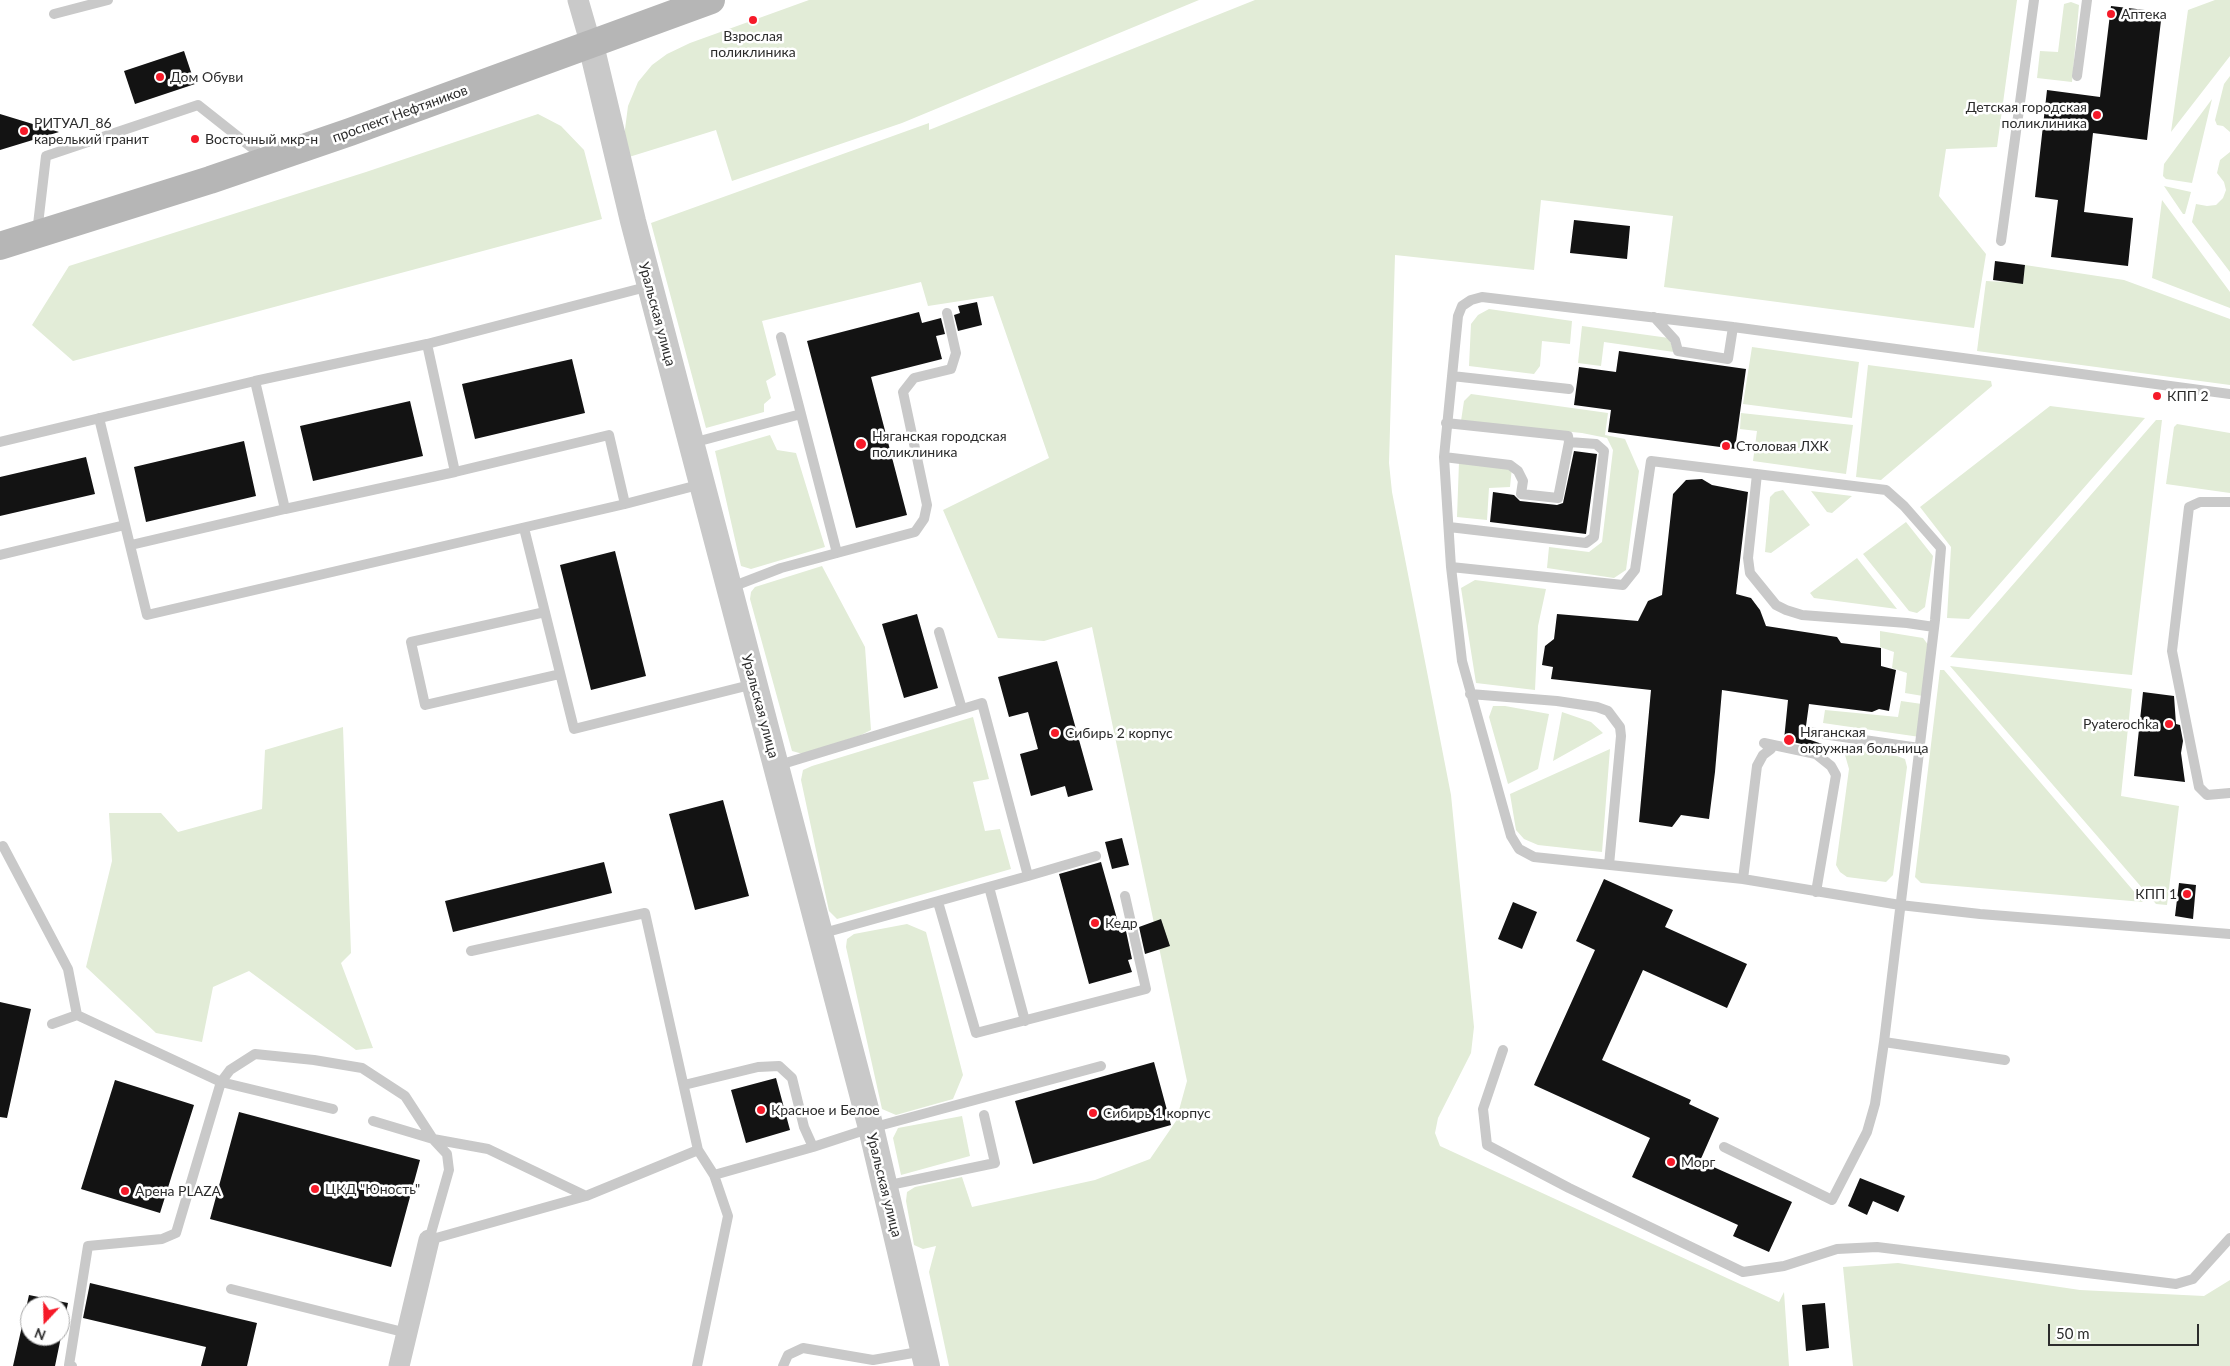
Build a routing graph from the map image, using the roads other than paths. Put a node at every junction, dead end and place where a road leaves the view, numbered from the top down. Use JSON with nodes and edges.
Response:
{"nodes":[{"id":1,"x":108,"y":0,"type":"edge"},
{"id":2,"x":578,"y":0,"type":"edge"},
{"id":3,"x":711,"y":0,"type":"edge"},
{"id":4,"x":2034,"y":0,"type":"edge"},
{"id":5,"x":2087,"y":0,"type":"edge"},
{"id":6,"x":54,"y":14,"type":"dead end"},
{"id":7,"x":591,"y":45,"type":"junction"},
{"id":8,"x":2077,"y":76,"type":"dead end"},
{"id":9,"x":268,"y":160,"type":"junction"},
{"id":10,"x":37,"y":235,"type":"junction"},
{"id":11,"x":2000,"y":241,"type":"dead end"},
{"id":12,"x":0,"y":246,"type":"edge"},
{"id":13,"x":650,"y":286,"type":"junction"},
{"id":14,"x":946,"y":313,"type":"dead end"},
{"id":15,"x":1654,"y":317,"type":"junction"},
{"id":16,"x":1733,"y":327,"type":"junction"},
{"id":17,"x":781,"y":337,"type":"dead end"},
{"id":18,"x":427,"y":344,"type":"junction"},
{"id":19,"x":1452,"y":376,"type":"junction"},
{"id":20,"x":255,"y":381,"type":"junction"},
{"id":21,"x":1569,"y":389,"type":"dead end"},
{"id":22,"x":2230,"y":394,"type":"edge"},
{"id":23,"x":801,"y":414,"type":"junction"},
{"id":24,"x":99,"y":418,"type":"junction"},
{"id":25,"x":1446,"y":423,"type":"junction"},
{"id":26,"x":0,"y":442,"type":"edge"},
{"id":27,"x":1569,"y":442,"type":"junction"},
{"id":28,"x":692,"y":443,"type":"junction"},
{"id":29,"x":1444,"y":457,"type":"junction"},
{"id":30,"x":455,"y":472,"type":"junction"},
{"id":31,"x":1757,"y":474,"type":"junction"},
{"id":32,"x":702,"y":483,"type":"junction"},
{"id":33,"x":2230,"y":502,"type":"edge"},
{"id":34,"x":625,"y":504,"type":"junction"},
{"id":35,"x":285,"y":509,"type":"junction"},
{"id":36,"x":125,"y":525,"type":"junction"},
{"id":37,"x":1449,"y":527,"type":"junction"},
{"id":38,"x":524,"y":528,"type":"junction"},
{"id":39,"x":131,"y":545,"type":"junction"},
{"id":40,"x":837,"y":553,"type":"junction"},
{"id":41,"x":0,"y":555,"type":"edge"},
{"id":42,"x":1451,"y":567,"type":"junction"},
{"id":43,"x":729,"y":588,"type":"junction"},
{"id":44,"x":545,"y":612,"type":"junction"},
{"id":45,"x":1934,"y":627,"type":"junction"},
{"id":46,"x":939,"y":632,"type":"dead end"},
{"id":47,"x":560,"y":674,"type":"junction"},
{"id":48,"x":754,"y":684,"type":"junction"},
{"id":49,"x":1470,"y":694,"type":"junction"},
{"id":50,"x":962,"y":709,"type":"junction"},
{"id":51,"x":1809,"y":732,"type":"dead end"},
{"id":52,"x":1919,"y":748,"type":"junction"},
{"id":53,"x":775,"y":766,"type":"junction"},
{"id":54,"x":2230,"y":794,"type":"edge"},
{"id":55,"x":3,"y":846,"type":"dead end"},
{"id":56,"x":1096,"y":856,"type":"dead end"},
{"id":57,"x":1609,"y":865,"type":"junction"},
{"id":58,"x":1028,"y":876,"type":"junction"},
{"id":59,"x":1743,"y":879,"type":"junction"},
{"id":60,"x":989,"y":887,"type":"junction"},
{"id":61,"x":1816,"y":892,"type":"junction"},
{"id":62,"x":1125,"y":896,"type":"dead end"},
{"id":63,"x":938,"y":902,"type":"junction"},
{"id":64,"x":1900,"y":905,"type":"junction"},
{"id":65,"x":819,"y":934,"type":"junction"},
{"id":66,"x":2230,"y":934,"type":"edge"},
{"id":67,"x":471,"y":951,"type":"dead end"},
{"id":68,"x":77,"y":1015,"type":"junction"},
{"id":69,"x":1025,"y":1021,"type":"junction"},
{"id":70,"x":52,"y":1024,"type":"dead end"},
{"id":71,"x":1884,"y":1042,"type":"junction"},
{"id":72,"x":1503,"y":1050,"type":"dead end"},
{"id":73,"x":2005,"y":1060,"type":"dead end"},
{"id":74,"x":1101,"y":1066,"type":"dead end"},
{"id":75,"x":221,"y":1082,"type":"junction"},
{"id":76,"x":684,"y":1085,"type":"junction"},
{"id":77,"x":334,"y":1109,"type":"dead end"},
{"id":78,"x":984,"y":1115,"type":"dead end"},
{"id":79,"x":373,"y":1121,"type":"dead end"},
{"id":80,"x":871,"y":1128,"type":"junction"},
{"id":81,"x":432,"y":1140,"type":"junction"},
{"id":82,"x":813,"y":1147,"type":"junction"},
{"id":83,"x":1724,"y":1147,"type":"dead end"},
{"id":84,"x":698,"y":1150,"type":"junction"},
{"id":85,"x":714,"y":1175,"type":"junction"},
{"id":86,"x":884,"y":1186,"type":"junction"},
{"id":87,"x":586,"y":1196,"type":"junction"},
{"id":88,"x":2230,"y":1238,"type":"edge"},
{"id":89,"x":429,"y":1240,"type":"junction"},
{"id":90,"x":231,"y":1289,"type":"dead end"},
{"id":91,"x":407,"y":1333,"type":"junction"},
{"id":92,"x":925,"y":1358,"type":"edge"},
{"id":93,"x":72,"y":1366,"type":"edge"},
{"id":94,"x":399,"y":1366,"type":"edge"},
{"id":95,"x":697,"y":1366,"type":"edge"},
{"id":96,"x":783,"y":1366,"type":"edge"}],
"edges":[{"from":1,"to":6,"type":"lane"},
{"from":2,"to":7,"type":"street"},
{"from":3,"to":7,"type":"main road","name":"проспект Нефтяников"},
{"from":4,"to":11,"type":"lane"},
{"from":5,"to":8,"type":"lane"},
{"from":7,"to":9,"type":"main road","name":"проспект Нефтяников"},
{"from":7,"to":13,"type":"street","name":"Уральская улица"},
{"from":9,"to":10,"type":"main road","name":"проспект Нефтяников"},
{"from":9,"to":10,"type":"lane"},
{"from":10,"to":12,"type":"main road","name":"проспект Нефтяников"},
{"from":13,"to":18,"type":"lane"},
{"from":13,"to":28,"type":"street","name":"Уральская улица"},
{"from":14,"to":40,"type":"lane"},
{"from":15,"to":16,"type":"lane"},
{"from":15,"to":16,"type":"lane"},
{"from":15,"to":19,"type":"lane"},
{"from":16,"to":22,"type":"lane"},
{"from":17,"to":23,"type":"lane"},
{"from":18,"to":20,"type":"lane"},
{"from":18,"to":30,"type":"lane"},
{"from":19,"to":21,"type":"lane"},
{"from":19,"to":25,"type":"lane"},
{"from":20,"to":24,"type":"lane"},
{"from":20,"to":35,"type":"lane"},
{"from":23,"to":28,"type":"lane"},
{"from":23,"to":40,"type":"lane"},
{"from":24,"to":26,"type":"lane"},
{"from":24,"to":36,"type":"lane"},
{"from":25,"to":27,"type":"lane"},
{"from":25,"to":29,"type":"lane"},
{"from":27,"to":29,"type":"lane"},
{"from":27,"to":37,"type":"lane"},
{"from":28,"to":32,"type":"street","name":"Уральская улица"},
{"from":29,"to":37,"type":"lane"},
{"from":30,"to":34,"type":"lane"},
{"from":30,"to":35,"type":"lane"},
{"from":31,"to":42,"type":"lane"},
{"from":31,"to":45,"type":"lane"},
{"from":31,"to":45,"type":"lane"},
{"from":32,"to":34,"type":"lane"},
{"from":32,"to":43,"type":"street","name":"Уральская улица"},
{"from":33,"to":54,"type":"lane"},
{"from":34,"to":38,"type":"lane"},
{"from":35,"to":39,"type":"lane"},
{"from":36,"to":39,"type":"lane"},
{"from":36,"to":41,"type":"lane"},
{"from":37,"to":42,"type":"lane"},
{"from":38,"to":39,"type":"lane"},
{"from":38,"to":44,"type":"lane"},
{"from":40,"to":43,"type":"lane"},
{"from":42,"to":49,"type":"lane"},
{"from":43,"to":48,"type":"street","name":"Уральская улица"},
{"from":44,"to":47,"type":"lane"},
{"from":44,"to":47,"type":"lane"},
{"from":45,"to":52,"type":"lane"},
{"from":46,"to":50,"type":"lane"},
{"from":47,"to":48,"type":"lane"},
{"from":48,"to":53,"type":"street","name":"Уральская улица"},
{"from":49,"to":57,"type":"lane"},
{"from":49,"to":57,"type":"lane"},
{"from":50,"to":53,"type":"lane"},
{"from":50,"to":58,"type":"lane"},
{"from":51,"to":52,"type":"lane"},
{"from":52,"to":64,"type":"lane"},
{"from":53,"to":65,"type":"street","name":"Уральская улица"},
{"from":55,"to":68,"type":"lane"},
{"from":56,"to":58,"type":"lane"},
{"from":57,"to":59,"type":"lane"},
{"from":58,"to":60,"type":"lane"},
{"from":59,"to":61,"type":"lane"},
{"from":59,"to":61,"type":"lane"},
{"from":60,"to":63,"type":"lane"},
{"from":60,"to":69,"type":"lane"},
{"from":61,"to":64,"type":"lane"},
{"from":62,"to":69,"type":"lane"},
{"from":63,"to":65,"type":"lane"},
{"from":63,"to":69,"type":"lane"},
{"from":64,"to":66,"type":"lane"},
{"from":64,"to":71,"type":"lane"},
{"from":65,"to":80,"type":"street","name":"Уральская улица"},
{"from":67,"to":76,"type":"lane"},
{"from":68,"to":70,"type":"lane"},
{"from":68,"to":75,"type":"lane"},
{"from":71,"to":73,"type":"lane"},
{"from":71,"to":83,"type":"lane"},
{"from":72,"to":88,"type":"lane"},
{"from":74,"to":80,"type":"lane"},
{"from":75,"to":77,"type":"lane"},
{"from":75,"to":81,"type":"lane"},
{"from":75,"to":93,"type":"lane"},
{"from":76,"to":82,"type":"lane"},
{"from":76,"to":84,"type":"lane"},
{"from":78,"to":86,"type":"lane"},
{"from":79,"to":81,"type":"lane"},
{"from":80,"to":82,"type":"lane"},
{"from":80,"to":86,"type":"street","name":"Уральская улица"},
{"from":81,"to":87,"type":"lane"},
{"from":81,"to":89,"type":"lane"},
{"from":82,"to":85,"type":"lane"},
{"from":84,"to":85,"type":"lane"},
{"from":84,"to":87,"type":"lane"},
{"from":85,"to":95,"type":"lane"},
{"from":86,"to":92,"type":"street","name":"Уральская улица"},
{"from":87,"to":89,"type":"lane"},
{"from":89,"to":91,"type":"street"},
{"from":90,"to":91,"type":"lane"},
{"from":91,"to":94,"type":"street"},
{"from":92,"to":96,"type":"lane"}]}
